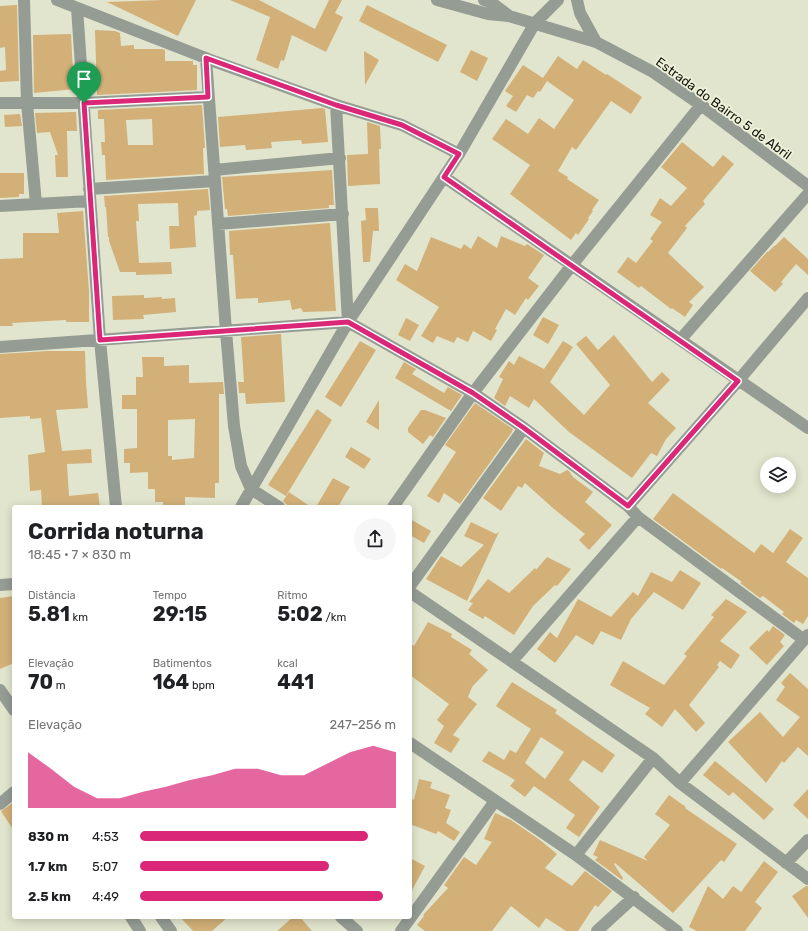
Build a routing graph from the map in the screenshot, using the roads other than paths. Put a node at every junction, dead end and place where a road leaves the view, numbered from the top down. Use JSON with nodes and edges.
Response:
{"nodes":[{"id":1,"x":24,"y":0,"type":"edge"},
{"id":2,"x":57,"y":0,"type":"edge"},
{"id":3,"x":437,"y":0,"type":"edge"},
{"id":4,"x":484,"y":0,"type":"edge"},
{"id":5,"x":558,"y":0,"type":"edge"},
{"id":6,"x":577,"y":0,"type":"edge"},
{"id":7,"x":77,"y":8,"type":"junction"},
{"id":8,"x":509,"y":16,"type":"junction"},
{"id":9,"x":535,"y":23,"type":"junction"},
{"id":10,"x":596,"y":42,"type":"junction"},
{"id":11,"x":206,"y":58,"type":"junction"},
{"id":12,"x":208,"y":97,"type":"junction"},
{"id":13,"x":0,"y":103,"type":"edge"},
{"id":14,"x":27,"y":103,"type":"junction"},
{"id":15,"x":84,"y":103,"type":"junction"},
{"id":16,"x":336,"y":105,"type":"junction"},
{"id":17,"x":701,"y":106,"type":"junction"},
{"id":18,"x":459,"y":154,"type":"junction"},
{"id":19,"x":340,"y":158,"type":"junction"},
{"id":20,"x":214,"y":175,"type":"junction"},
{"id":21,"x":444,"y":177,"type":"junction"},
{"id":22,"x":808,"y":186,"type":"edge"},
{"id":23,"x":808,"y":194,"type":"edge"},
{"id":24,"x":90,"y":195,"type":"junction"},
{"id":25,"x":36,"y":204,"type":"junction"},
{"id":26,"x":0,"y":206,"type":"edge"},
{"id":27,"x":343,"y":214,"type":"junction"},
{"id":28,"x":218,"y":224,"type":"junction"},
{"id":29,"x":572,"y":264,"type":"junction"},
{"id":30,"x":808,"y":298,"type":"edge"},
{"id":31,"x":348,"y":322,"type":"junction"},
{"id":32,"x":226,"y":331,"type":"junction"},
{"id":33,"x":100,"y":340,"type":"junction"},
{"id":34,"x":680,"y":340,"type":"junction"},
{"id":35,"x":0,"y":347,"type":"edge"},
{"id":36,"x":738,"y":381,"type":"junction"},
{"id":37,"x":473,"y":393,"type":"junction"},
{"id":38,"x":524,"y":428,"type":"junction"},
{"id":39,"x":808,"y":428,"type":"edge"},
{"id":40,"x":251,"y":489,"type":"junction"},
{"id":41,"x":116,"y":505,"type":"edge"},
{"id":42,"x":242,"y":505,"type":"edge"},
{"id":43,"x":276,"y":505,"type":"edge"},
{"id":44,"x":394,"y":505,"type":"edge"},
{"id":45,"x":628,"y":506,"type":"junction"},
{"id":46,"x":638,"y":517,"type":"junction"},
{"id":47,"x":412,"y":583,"type":"edge"},
{"id":48,"x":12,"y":584,"type":"edge"},
{"id":49,"x":0,"y":585,"type":"edge"},
{"id":50,"x":412,"y":593,"type":"edge"},
{"id":51,"x":806,"y":637,"type":"edge"},
{"id":52,"x":512,"y":661,"type":"junction"},
{"id":53,"x":0,"y":690,"type":"edge"},
{"id":54,"x":8,"y":708,"type":"edge"},
{"id":55,"x":412,"y":744,"type":"edge"},
{"id":56,"x":653,"y":758,"type":"junction"},
{"id":57,"x":680,"y":783,"type":"junction"},
{"id":58,"x":12,"y":794,"type":"edge"},
{"id":59,"x":495,"y":801,"type":"junction"},
{"id":60,"x":0,"y":804,"type":"edge"},
{"id":61,"x":808,"y":840,"type":"edge"},
{"id":62,"x":576,"y":855,"type":"junction"},
{"id":63,"x":786,"y":863,"type":"junction"},
{"id":64,"x":808,"y":879,"type":"edge"},
{"id":65,"x":634,"y":897,"type":"junction"},
{"id":66,"x":412,"y":916,"type":"edge"},
{"id":67,"x":132,"y":919,"type":"edge"},
{"id":68,"x":162,"y":919,"type":"edge"},
{"id":69,"x":343,"y":919,"type":"edge"},
{"id":70,"x":410,"y":919,"type":"edge"},
{"id":71,"x":140,"y":931,"type":"edge"},
{"id":72,"x":171,"y":931,"type":"edge"},
{"id":73,"x":357,"y":931,"type":"edge"},
{"id":74,"x":401,"y":931,"type":"edge"},
{"id":75,"x":597,"y":931,"type":"edge"},
{"id":76,"x":677,"y":931,"type":"edge"}],
"edges":[{"from":1,"to":14,"type":"street"},
{"from":2,"to":7,"type":"street"},
{"from":3,"to":8,"type":"street"},
{"from":4,"to":8,"type":"street"},
{"from":5,"to":9,"type":"street"},
{"from":6,"to":10,"type":"street"},
{"from":7,"to":11,"type":"street"},
{"from":7,"to":15,"type":"street"},
{"from":8,"to":9,"type":"street","name":"Estrada do Bairro 5 de Abril"},
{"from":9,"to":10,"type":"street","name":"Estrada do Bairro 5 de Abril"},
{"from":9,"to":18,"type":"street"},
{"from":10,"to":17,"type":"street","name":"Estrada do Bairro 5 de Abril"},
{"from":11,"to":12,"type":"street"},
{"from":11,"to":16,"type":"street"},
{"from":12,"to":15,"type":"street"},
{"from":12,"to":20,"type":"street"},
{"from":13,"to":14,"type":"street"},
{"from":14,"to":15,"type":"street"},
{"from":14,"to":25,"type":"street"},
{"from":15,"to":24,"type":"street"},
{"from":16,"to":18,"type":"street"},
{"from":16,"to":19,"type":"street"},
{"from":17,"to":22,"type":"street","name":"Estrada do Bairro 5 de Abril"},
{"from":17,"to":29,"type":"street"},
{"from":18,"to":21,"type":"street"},
{"from":19,"to":20,"type":"street"},
{"from":19,"to":27,"type":"street"},
{"from":20,"to":24,"type":"street"},
{"from":20,"to":28,"type":"street"},
{"from":21,"to":29,"type":"street"},
{"from":21,"to":31,"type":"street"},
{"from":23,"to":34,"type":"street"},
{"from":24,"to":25,"type":"street"},
{"from":24,"to":33,"type":"street"},
{"from":25,"to":26,"type":"street"},
{"from":27,"to":28,"type":"street"},
{"from":27,"to":31,"type":"street"},
{"from":28,"to":32,"type":"street"},
{"from":29,"to":34,"type":"street"},
{"from":29,"to":37,"type":"street"},
{"from":30,"to":36,"type":"street"},
{"from":31,"to":32,"type":"street"},
{"from":31,"to":37,"type":"street"},
{"from":31,"to":40,"type":"street"},
{"from":32,"to":33,"type":"street"},
{"from":32,"to":40,"type":"street"},
{"from":33,"to":35,"type":"street"},
{"from":33,"to":41,"type":"street"},
{"from":34,"to":36,"type":"street"},
{"from":36,"to":39,"type":"street"},
{"from":36,"to":45,"type":"street"},
{"from":37,"to":38,"type":"street"},
{"from":37,"to":44,"type":"street"},
{"from":38,"to":45,"type":"street"},
{"from":38,"to":47,"type":"street"},
{"from":40,"to":42,"type":"street"},
{"from":40,"to":43,"type":"street"},
{"from":45,"to":46,"type":"street"},
{"from":46,"to":51,"type":"street"},
{"from":46,"to":52,"type":"street"},
{"from":48,"to":49,"type":"street"},
{"from":50,"to":52,"type":"street"},
{"from":51,"to":57,"type":"street"},
{"from":52,"to":56,"type":"street"},
{"from":53,"to":54,"type":"street"},
{"from":55,"to":59,"type":"street"},
{"from":56,"to":57,"type":"street"},
{"from":56,"to":62,"type":"street"},
{"from":57,"to":63,"type":"street"},
{"from":58,"to":60,"type":"street"},
{"from":59,"to":62,"type":"street"},
{"from":59,"to":66,"type":"street"},
{"from":61,"to":63,"type":"street"},
{"from":62,"to":65,"type":"street"},
{"from":63,"to":64,"type":"street"},
{"from":65,"to":75,"type":"street"},
{"from":65,"to":76,"type":"street"},
{"from":67,"to":71,"type":"street"},
{"from":68,"to":72,"type":"street"},
{"from":69,"to":73,"type":"street"},
{"from":70,"to":74,"type":"street"}]}
